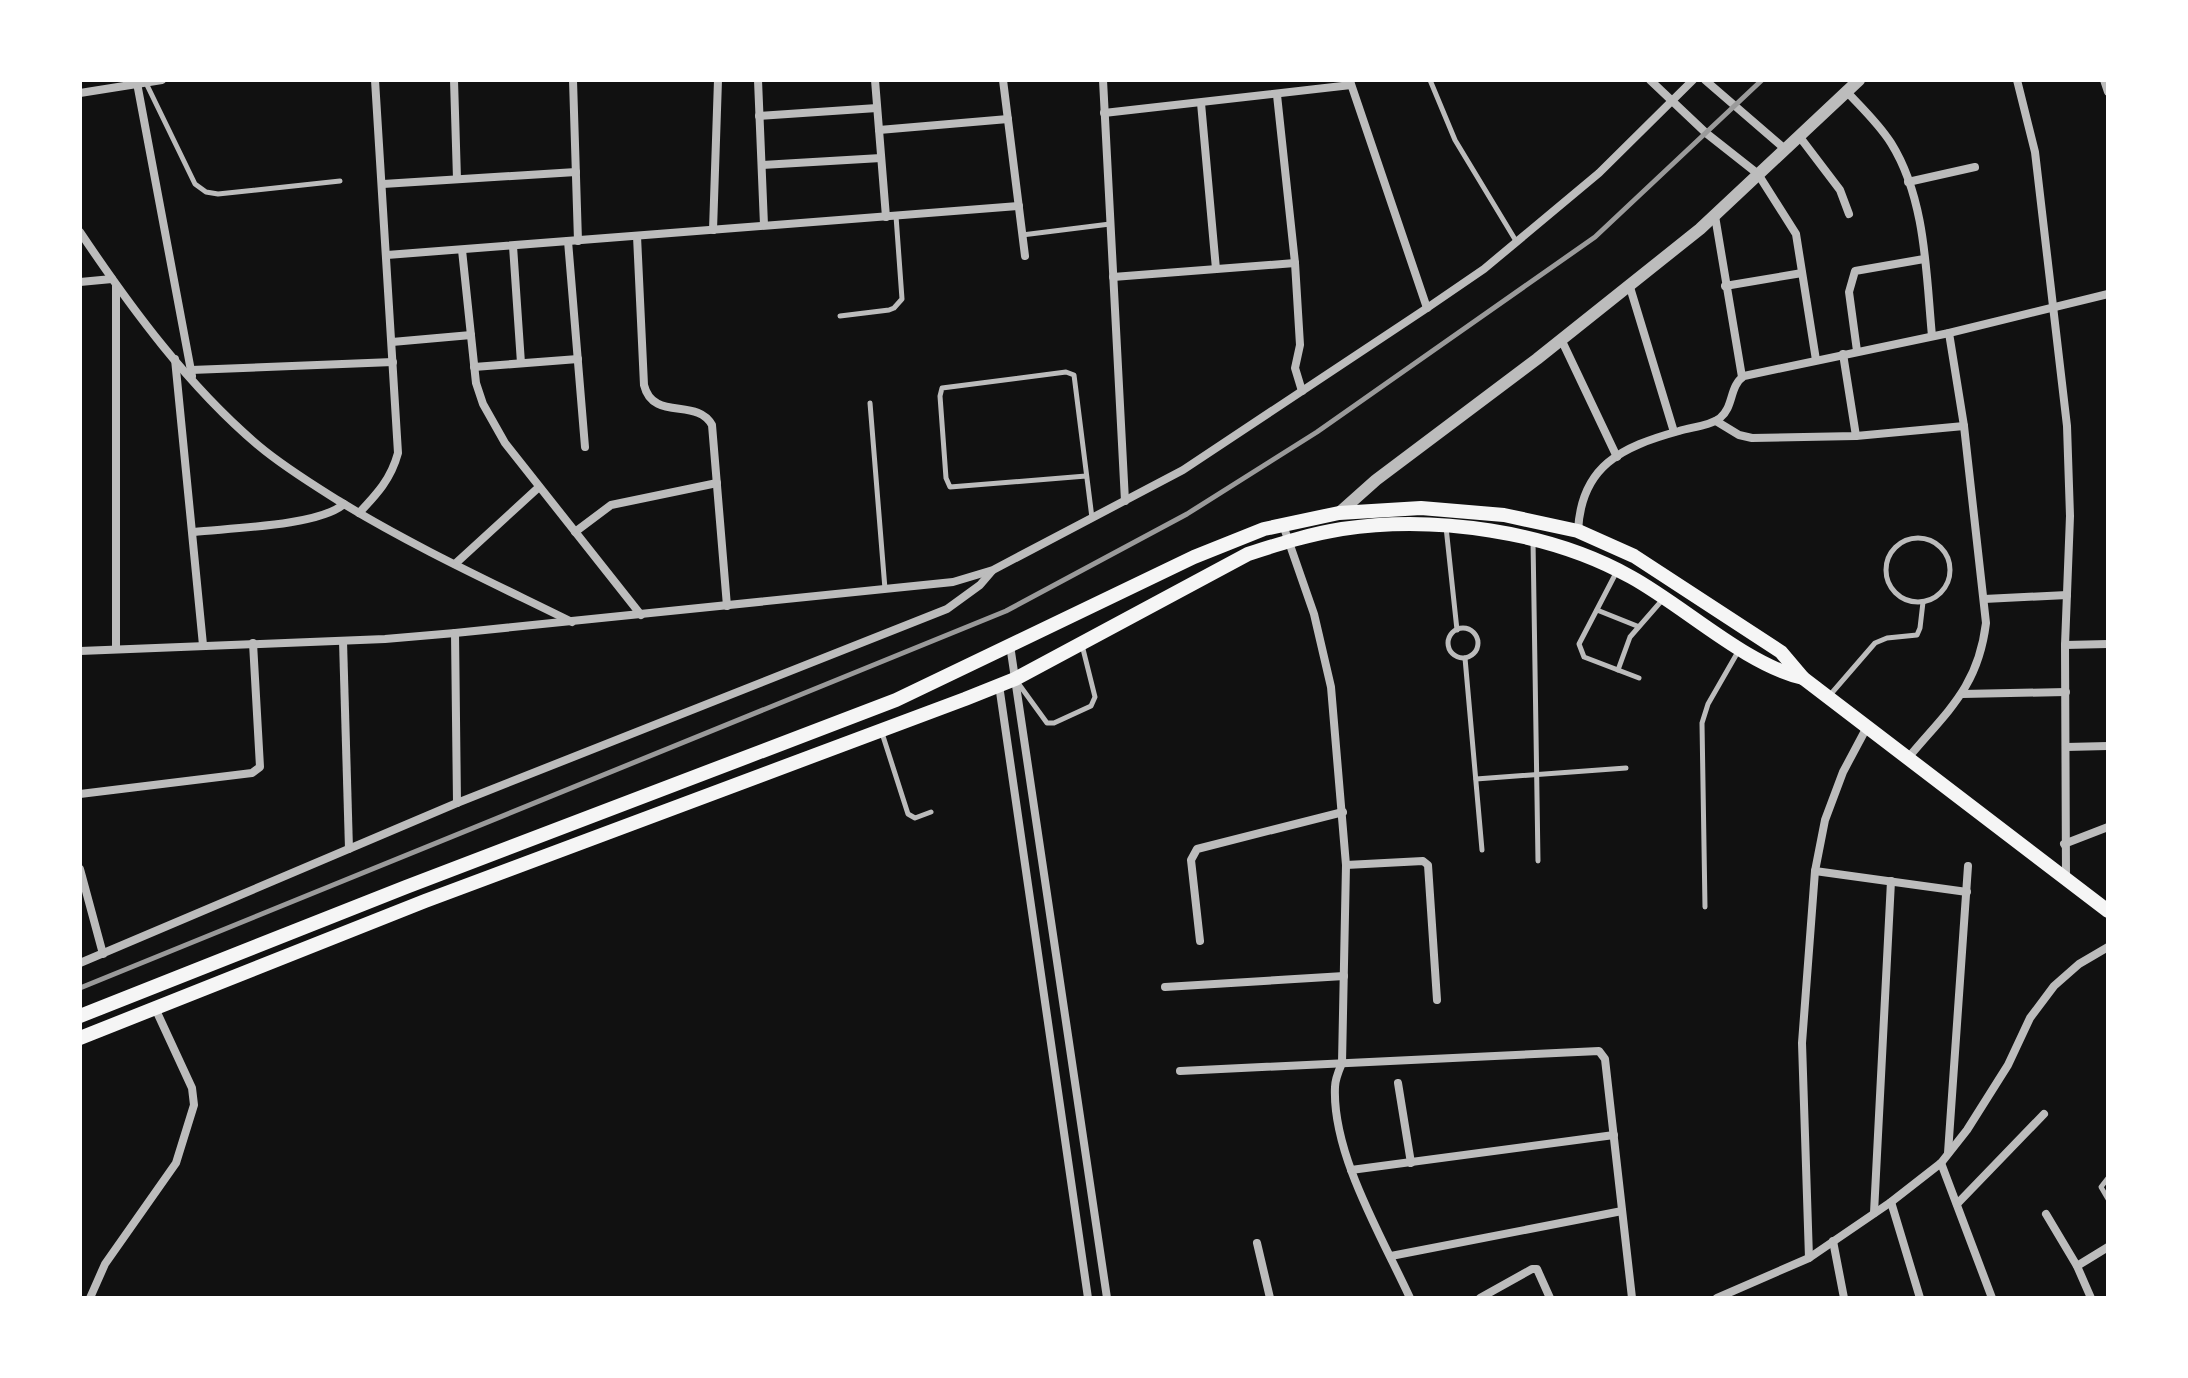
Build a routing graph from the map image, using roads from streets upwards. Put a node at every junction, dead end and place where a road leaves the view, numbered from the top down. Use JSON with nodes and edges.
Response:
{"nodes":[{"id":1,"x":162,"y":80,"type":"edge"},
{"id":2,"x":375,"y":80,"type":"edge"},
{"id":3,"x":454,"y":80,"type":"edge"},
{"id":4,"x":573,"y":80,"type":"edge"},
{"id":5,"x":718,"y":80,"type":"edge"},
{"id":6,"x":758,"y":80,"type":"edge"},
{"id":7,"x":875,"y":80,"type":"edge"},
{"id":8,"x":1003,"y":80,"type":"edge"},
{"id":9,"x":1103,"y":80,"type":"edge"},
{"id":10,"x":1650,"y":80,"type":"edge"},
{"id":11,"x":1693,"y":80,"type":"edge"},
{"id":12,"x":1705,"y":80,"type":"edge"},
{"id":13,"x":1859,"y":80,"type":"edge"},
{"id":14,"x":2017,"y":80,"type":"edge"},
{"id":15,"x":2104,"y":80,"type":"edge"},
{"id":16,"x":142,"y":83,"type":"junction"},
{"id":17,"x":1350,"y":83,"type":"edge"},
{"id":18,"x":1847,"y":92,"type":"junction"},
{"id":19,"x":2108,"y":92,"type":"edge"},
{"id":20,"x":80,"y":93,"type":"edge"},
{"id":21,"x":1277,"y":95,"type":"junction"},
{"id":22,"x":1672,"y":101,"type":"junction"},
{"id":23,"x":1201,"y":103,"type":"junction"},
{"id":24,"x":877,"y":108,"type":"junction"},
{"id":25,"x":1104,"y":113,"type":"junction"},
{"id":26,"x":759,"y":116,"type":"junction"},
{"id":27,"x":1008,"y":119,"type":"junction"},
{"id":28,"x":879,"y":130,"type":"junction"},
{"id":29,"x":1799,"y":136,"type":"junction"},
{"id":30,"x":1785,"y":149,"type":"junction"},
{"id":31,"x":881,"y":158,"type":"junction"},
{"id":32,"x":762,"y":165,"type":"junction"},
{"id":33,"x":1975,"y":167,"type":"dead end"},
{"id":34,"x":576,"y":172,"type":"junction"},
{"id":35,"x":1758,"y":174,"type":"junction"},
{"id":36,"x":457,"y":179,"type":"junction"},
{"id":37,"x":1908,"y":182,"type":"junction"},
{"id":38,"x":383,"y":184,"type":"junction"},
{"id":39,"x":1019,"y":206,"type":"junction"},
{"id":40,"x":1849,"y":214,"type":"dead end"},
{"id":41,"x":1715,"y":216,"type":"junction"},
{"id":42,"x":886,"y":217,"type":"junction"},
{"id":43,"x":764,"y":225,"type":"junction"},
{"id":44,"x":713,"y":230,"type":"junction"},
{"id":45,"x":80,"y":232,"type":"edge"},
{"id":46,"x":637,"y":236,"type":"junction"},
{"id":47,"x":573,"y":241,"type":"junction"},
{"id":48,"x":513,"y":246,"type":"junction"},
{"id":49,"x":462,"y":250,"type":"junction"},
{"id":50,"x":387,"y":255,"type":"junction"},
{"id":51,"x":1025,"y":256,"type":"dead end"},
{"id":52,"x":1924,"y":259,"type":"junction"},
{"id":53,"x":1295,"y":263,"type":"junction"},
{"id":54,"x":1216,"y":269,"type":"junction"},
{"id":55,"x":1802,"y":273,"type":"junction"},
{"id":56,"x":1113,"y":277,"type":"junction"},
{"id":57,"x":80,"y":282,"type":"edge"},
{"id":58,"x":114,"y":282,"type":"junction"},
{"id":59,"x":1629,"y":284,"type":"junction"},
{"id":60,"x":1725,"y":286,"type":"junction"},
{"id":61,"x":2108,"y":294,"type":"edge"},
{"id":62,"x":2054,"y":307,"type":"junction"},
{"id":63,"x":1427,"y":308,"type":"junction"},
{"id":64,"x":1949,"y":333,"type":"junction"},
{"id":65,"x":471,"y":335,"type":"junction"},
{"id":66,"x":1932,"y":336,"type":"junction"},
{"id":67,"x":1561,"y":339,"type":"junction"},
{"id":68,"x":392,"y":342,"type":"junction"},
{"id":69,"x":1857,"y":351,"type":"junction"},
{"id":70,"x":1843,"y":354,"type":"junction"},
{"id":71,"x":175,"y":358,"type":"junction"},
{"id":72,"x":578,"y":359,"type":"junction"},
{"id":73,"x":1816,"y":360,"type":"junction"},
{"id":74,"x":393,"y":362,"type":"junction"},
{"id":75,"x":521,"y":363,"type":"junction"},
{"id":76,"x":474,"y":367,"type":"junction"},
{"id":77,"x":191,"y":370,"type":"junction"},
{"id":78,"x":1742,"y":377,"type":"junction"},
{"id":79,"x":193,"y":381,"type":"junction"},
{"id":80,"x":1302,"y":391,"type":"junction"},
{"id":81,"x":1716,"y":421,"type":"junction"},
{"id":82,"x":1964,"y":426,"type":"junction"},
{"id":83,"x":1674,"y":432,"type":"junction"},
{"id":84,"x":1856,"y":436,"type":"junction"},
{"id":85,"x":585,"y":447,"type":"dead end"},
{"id":86,"x":1617,"y":457,"type":"junction"},
{"id":87,"x":717,"y":483,"type":"junction"},
{"id":88,"x":539,"y":487,"type":"junction"},
{"id":89,"x":1125,"y":501,"type":"junction"},
{"id":90,"x":344,"y":504,"type":"junction"},
{"id":91,"x":359,"y":513,"type":"junction"},
{"id":92,"x":1339,"y":513,"type":"junction"},
{"id":93,"x":1283,"y":525,"type":"junction"},
{"id":94,"x":1578,"y":531,"type":"junction"},
{"id":95,"x":194,"y":532,"type":"junction"},
{"id":96,"x":575,"y":532,"type":"junction"},
{"id":97,"x":1288,"y":541,"type":"junction"},
{"id":98,"x":455,"y":564,"type":"junction"},
{"id":99,"x":993,"y":570,"type":"junction"},
{"id":100,"x":2067,"y":595,"type":"junction"},
{"id":101,"x":1984,"y":599,"type":"junction"},
{"id":102,"x":727,"y":606,"type":"junction"},
{"id":103,"x":641,"y":615,"type":"junction"},
{"id":104,"x":572,"y":623,"type":"junction"},
{"id":105,"x":455,"y":633,"type":"junction"},
{"id":106,"x":343,"y":641,"type":"junction"},
{"id":107,"x":253,"y":643,"type":"junction"},
{"id":108,"x":2108,"y":644,"type":"edge"},
{"id":109,"x":203,"y":645,"type":"junction"},
{"id":110,"x":1010,"y":645,"type":"junction"},
{"id":111,"x":2065,"y":645,"type":"junction"},
{"id":112,"x":116,"y":649,"type":"junction"},
{"id":113,"x":80,"y":651,"type":"edge"},
{"id":114,"x":1803,"y":678,"type":"junction"},
{"id":115,"x":1015,"y":679,"type":"junction"},
{"id":116,"x":999,"y":685,"type":"junction"},
{"id":117,"x":2066,"y":692,"type":"junction"},
{"id":118,"x":1962,"y":694,"type":"junction"},
{"id":119,"x":1867,"y":727,"type":"junction"},
{"id":120,"x":2108,"y":746,"type":"edge"},
{"id":121,"x":2066,"y":747,"type":"junction"},
{"id":122,"x":1908,"y":758,"type":"junction"},
{"id":123,"x":80,"y":794,"type":"edge"},
{"id":124,"x":457,"y":803,"type":"junction"},
{"id":125,"x":1343,"y":812,"type":"junction"},
{"id":126,"x":2108,"y":827,"type":"edge"},
{"id":127,"x":2064,"y":844,"type":"junction"},
{"id":128,"x":349,"y":849,"type":"junction"},
{"id":129,"x":1346,"y":865,"type":"junction"},
{"id":130,"x":1968,"y":866,"type":"dead end"},
{"id":131,"x":80,"y":869,"type":"edge"},
{"id":132,"x":1815,"y":871,"type":"junction"},
{"id":133,"x":2066,"y":879,"type":"junction"},
{"id":134,"x":1891,"y":881,"type":"junction"},
{"id":135,"x":1967,"y":892,"type":"junction"},
{"id":136,"x":2108,"y":911,"type":"edge"},
{"id":137,"x":1200,"y":941,"type":"dead end"},
{"id":138,"x":2108,"y":947,"type":"edge"},
{"id":139,"x":103,"y":954,"type":"junction"},
{"id":140,"x":80,"y":963,"type":"edge"},
{"id":141,"x":1344,"y":976,"type":"junction"},
{"id":142,"x":1165,"y":987,"type":"dead end"},
{"id":143,"x":1437,"y":1000,"type":"dead end"},
{"id":144,"x":155,"y":1008,"type":"junction"},
{"id":145,"x":80,"y":1016,"type":"edge"},
{"id":146,"x":80,"y":1038,"type":"edge"},
{"id":147,"x":1342,"y":1063,"type":"junction"},
{"id":148,"x":1180,"y":1071,"type":"dead end"},
{"id":149,"x":1398,"y":1083,"type":"dead end"},
{"id":150,"x":2044,"y":1114,"type":"dead end"},
{"id":151,"x":1614,"y":1135,"type":"junction"},
{"id":152,"x":1948,"y":1154,"type":"junction"},
{"id":153,"x":1411,"y":1163,"type":"junction"},
{"id":154,"x":1941,"y":1163,"type":"junction"},
{"id":155,"x":1351,"y":1170,"type":"junction"},
{"id":156,"x":1891,"y":1202,"type":"junction"},
{"id":157,"x":1957,"y":1204,"type":"junction"},
{"id":158,"x":1622,"y":1211,"type":"junction"},
{"id":159,"x":1874,"y":1213,"type":"junction"},
{"id":160,"x":2046,"y":1214,"type":"dead end"},
{"id":161,"x":1833,"y":1241,"type":"junction"},
{"id":162,"x":1257,"y":1243,"type":"dead end"},
{"id":163,"x":2108,"y":1247,"type":"edge"},
{"id":164,"x":1391,"y":1256,"type":"junction"},
{"id":165,"x":1809,"y":1258,"type":"junction"},
{"id":166,"x":2077,"y":1266,"type":"junction"},
{"id":167,"x":1738,"y":1294,"type":"edge"},
{"id":168,"x":90,"y":1298,"type":"edge"},
{"id":169,"x":1088,"y":1298,"type":"edge"},
{"id":170,"x":1107,"y":1298,"type":"edge"},
{"id":171,"x":1270,"y":1298,"type":"edge"},
{"id":172,"x":1410,"y":1298,"type":"edge"},
{"id":173,"x":1480,"y":1298,"type":"edge"},
{"id":174,"x":1550,"y":1298,"type":"edge"},
{"id":175,"x":1632,"y":1298,"type":"edge"},
{"id":176,"x":1717,"y":1298,"type":"edge"},
{"id":177,"x":1844,"y":1298,"type":"edge"},
{"id":178,"x":1920,"y":1298,"type":"edge"},
{"id":179,"x":1992,"y":1298,"type":"edge"},
{"id":180,"x":2091,"y":1298,"type":"edge"}],
"edges":[{"from":1,"to":16,"type":"street"},
{"from":2,"to":38,"type":"street"},
{"from":3,"to":36,"type":"street"},
{"from":4,"to":34,"type":"street"},
{"from":5,"to":44,"type":"street"},
{"from":6,"to":26,"type":"street"},
{"from":7,"to":24,"type":"street"},
{"from":8,"to":27,"type":"street"},
{"from":9,"to":25,"type":"street"},
{"from":10,"to":22,"type":"street"},
{"from":11,"to":22,"type":"street"},
{"from":12,"to":30,"type":"street"},
{"from":13,"to":18,"type":"street"},
{"from":14,"to":62,"type":"street"},
{"from":15,"to":19,"type":"street"},
{"from":16,"to":20,"type":"street"},
{"from":16,"to":77,"type":"street"},
{"from":17,"to":21,"type":"street"},
{"from":17,"to":63,"type":"street"},
{"from":18,"to":29,"type":"street"},
{"from":18,"to":37,"type":"street"},
{"from":21,"to":23,"type":"street"},
{"from":21,"to":53,"type":"street"},
{"from":22,"to":35,"type":"street"},
{"from":22,"to":63,"type":"street"},
{"from":23,"to":25,"type":"street"},
{"from":23,"to":54,"type":"street"},
{"from":24,"to":26,"type":"street"},
{"from":24,"to":28,"type":"street"},
{"from":25,"to":56,"type":"street"},
{"from":26,"to":32,"type":"street"},
{"from":27,"to":28,"type":"street"},
{"from":27,"to":39,"type":"street"},
{"from":28,"to":31,"type":"street"},
{"from":29,"to":30,"type":"street"},
{"from":29,"to":40,"type":"street"},
{"from":30,"to":35,"type":"street"},
{"from":31,"to":32,"type":"street"},
{"from":31,"to":42,"type":"street"},
{"from":32,"to":43,"type":"street"},
{"from":33,"to":37,"type":"street"},
{"from":34,"to":36,"type":"street"},
{"from":34,"to":47,"type":"street"},
{"from":35,"to":41,"type":"street"},
{"from":35,"to":55,"type":"street"},
{"from":36,"to":38,"type":"street"},
{"from":37,"to":52,"type":"street"},
{"from":38,"to":50,"type":"street"},
{"from":39,"to":42,"type":"street"},
{"from":39,"to":51,"type":"street"},
{"from":41,"to":59,"type":"street"},
{"from":41,"to":60,"type":"street"},
{"from":42,"to":43,"type":"street"},
{"from":43,"to":44,"type":"street"},
{"from":44,"to":46,"type":"street"},
{"from":45,"to":58,"type":"street"},
{"from":46,"to":47,"type":"street"},
{"from":46,"to":87,"type":"street"},
{"from":47,"to":48,"type":"street"},
{"from":47,"to":72,"type":"street"},
{"from":48,"to":49,"type":"street"},
{"from":48,"to":75,"type":"street"},
{"from":49,"to":50,"type":"street"},
{"from":49,"to":65,"type":"street"},
{"from":50,"to":68,"type":"street"},
{"from":52,"to":66,"type":"street"},
{"from":52,"to":69,"type":"street"},
{"from":53,"to":54,"type":"street"},
{"from":53,"to":80,"type":"street"},
{"from":54,"to":56,"type":"street"},
{"from":55,"to":60,"type":"street"},
{"from":55,"to":73,"type":"street"},
{"from":56,"to":89,"type":"street"},
{"from":57,"to":58,"type":"street"},
{"from":58,"to":71,"type":"street"},
{"from":58,"to":112,"type":"street"},
{"from":59,"to":67,"type":"street"},
{"from":59,"to":83,"type":"street"},
{"from":60,"to":78,"type":"street"},
{"from":61,"to":62,"type":"street"},
{"from":62,"to":64,"type":"street"},
{"from":62,"to":100,"type":"street"},
{"from":63,"to":80,"type":"street"},
{"from":64,"to":66,"type":"street"},
{"from":64,"to":82,"type":"street"},
{"from":65,"to":68,"type":"street"},
{"from":65,"to":76,"type":"street"},
{"from":66,"to":69,"type":"street"},
{"from":67,"to":86,"type":"street"},
{"from":67,"to":92,"type":"street"},
{"from":68,"to":74,"type":"street"},
{"from":69,"to":70,"type":"street"},
{"from":70,"to":73,"type":"street"},
{"from":70,"to":84,"type":"street"},
{"from":71,"to":79,"type":"street"},
{"from":71,"to":95,"type":"street"},
{"from":72,"to":75,"type":"street"},
{"from":72,"to":85,"type":"street"},
{"from":73,"to":78,"type":"street"},
{"from":74,"to":77,"type":"street"},
{"from":74,"to":91,"type":"street"},
{"from":75,"to":76,"type":"street"},
{"from":76,"to":88,"type":"street"},
{"from":77,"to":79,"type":"street"},
{"from":78,"to":81,"type":"street"},
{"from":79,"to":90,"type":"street"},
{"from":80,"to":89,"type":"street"},
{"from":81,"to":83,"type":"street"},
{"from":81,"to":84,"type":"street"},
{"from":82,"to":84,"type":"street"},
{"from":82,"to":101,"type":"street"},
{"from":83,"to":86,"type":"street"},
{"from":86,"to":94,"type":"street"},
{"from":87,"to":96,"type":"street"},
{"from":87,"to":102,"type":"street"},
{"from":88,"to":96,"type":"street"},
{"from":88,"to":98,"type":"street"},
{"from":89,"to":99,"type":"street"},
{"from":90,"to":91,"type":"street"},
{"from":90,"to":95,"type":"street"},
{"from":91,"to":98,"type":"street"},
{"from":92,"to":93,"type":"main road"},
{"from":92,"to":94,"type":"main road"},
{"from":93,"to":97,"type":"street"},
{"from":93,"to":110,"type":"main road"},
{"from":94,"to":114,"type":"main road"},
{"from":95,"to":109,"type":"street"},
{"from":96,"to":103,"type":"street"},
{"from":97,"to":114,"type":"main road"},
{"from":97,"to":115,"type":"main road"},
{"from":97,"to":125,"type":"street"},
{"from":98,"to":104,"type":"street"},
{"from":99,"to":102,"type":"street"},
{"from":99,"to":124,"type":"street"},
{"from":100,"to":101,"type":"street"},
{"from":100,"to":111,"type":"street"},
{"from":101,"to":118,"type":"street"},
{"from":102,"to":103,"type":"street"},
{"from":103,"to":104,"type":"street"},
{"from":104,"to":105,"type":"street"},
{"from":105,"to":106,"type":"street"},
{"from":105,"to":124,"type":"street"},
{"from":106,"to":107,"type":"street"},
{"from":106,"to":128,"type":"street"},
{"from":107,"to":109,"type":"street"},
{"from":107,"to":123,"type":"street"},
{"from":108,"to":111,"type":"street"},
{"from":109,"to":112,"type":"street"},
{"from":110,"to":115,"type":"street"},
{"from":110,"to":145,"type":"main road"},
{"from":111,"to":117,"type":"street"},
{"from":112,"to":113,"type":"street"},
{"from":114,"to":119,"type":"main road"},
{"from":115,"to":116,"type":"main road"},
{"from":115,"to":170,"type":"street"},
{"from":116,"to":144,"type":"main road"},
{"from":116,"to":169,"type":"street"},
{"from":117,"to":118,"type":"street"},
{"from":117,"to":121,"type":"street"},
{"from":118,"to":122,"type":"street"},
{"from":119,"to":122,"type":"main road"},
{"from":119,"to":132,"type":"street"},
{"from":120,"to":121,"type":"street"},
{"from":121,"to":127,"type":"street"},
{"from":122,"to":133,"type":"main road"},
{"from":124,"to":128,"type":"street"},
{"from":125,"to":129,"type":"street"},
{"from":125,"to":137,"type":"street"},
{"from":126,"to":127,"type":"street"},
{"from":127,"to":133,"type":"street"},
{"from":128,"to":139,"type":"street"},
{"from":129,"to":141,"type":"street"},
{"from":129,"to":143,"type":"street"},
{"from":130,"to":135,"type":"street"},
{"from":131,"to":139,"type":"street"},
{"from":132,"to":134,"type":"street"},
{"from":132,"to":165,"type":"street"},
{"from":133,"to":136,"type":"main road"},
{"from":134,"to":135,"type":"street"},
{"from":134,"to":159,"type":"street"},
{"from":135,"to":152,"type":"street"},
{"from":138,"to":152,"type":"street"},
{"from":139,"to":140,"type":"street"},
{"from":141,"to":142,"type":"street"},
{"from":141,"to":147,"type":"street"},
{"from":144,"to":146,"type":"main road"},
{"from":144,"to":168,"type":"street"},
{"from":147,"to":148,"type":"street"},
{"from":147,"to":151,"type":"street"},
{"from":147,"to":155,"type":"street"},
{"from":149,"to":153,"type":"street"},
{"from":150,"to":157,"type":"street"},
{"from":151,"to":153,"type":"street"},
{"from":151,"to":158,"type":"street"},
{"from":152,"to":154,"type":"street"},
{"from":153,"to":155,"type":"street"},
{"from":154,"to":156,"type":"street"},
{"from":154,"to":157,"type":"street"},
{"from":155,"to":164,"type":"street"},
{"from":156,"to":159,"type":"street"},
{"from":156,"to":178,"type":"street"},
{"from":157,"to":179,"type":"street"},
{"from":158,"to":164,"type":"street"},
{"from":158,"to":175,"type":"street"},
{"from":159,"to":161,"type":"street"},
{"from":160,"to":166,"type":"street"},
{"from":161,"to":165,"type":"street"},
{"from":161,"to":177,"type":"street"},
{"from":162,"to":171,"type":"street"},
{"from":163,"to":166,"type":"street"},
{"from":164,"to":172,"type":"street"},
{"from":165,"to":167,"type":"street"},
{"from":166,"to":180,"type":"street"},
{"from":167,"to":176,"type":"street"},
{"from":173,"to":174,"type":"street"}]}
